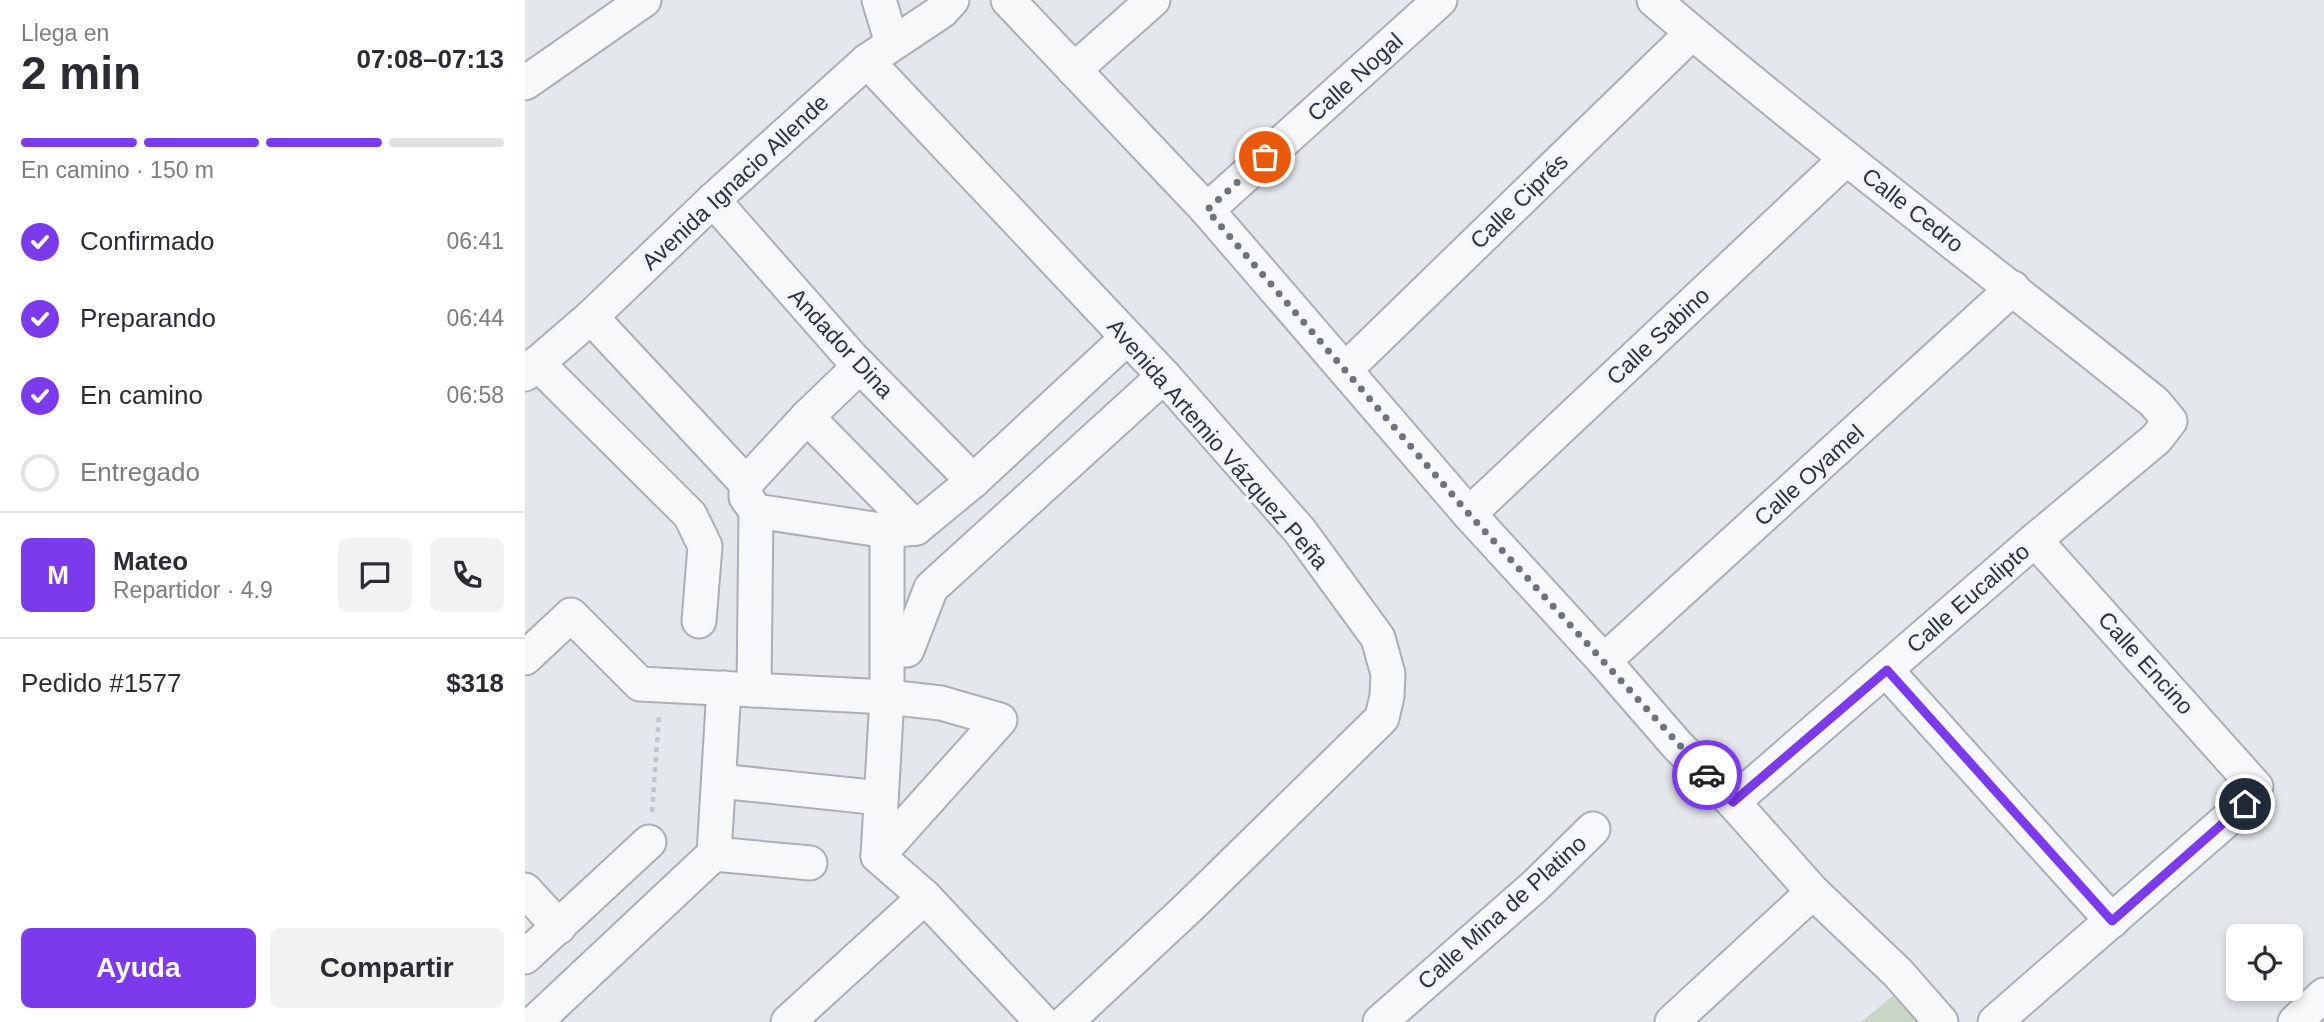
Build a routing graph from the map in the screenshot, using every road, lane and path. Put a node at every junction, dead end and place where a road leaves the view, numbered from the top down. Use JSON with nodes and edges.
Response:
{"nodes":[{"id":1,"x":644,"y":0,"type":"edge"},
{"id":2,"x":879,"y":0,"type":"edge"},
{"id":3,"x":953,"y":0,"type":"edge"},
{"id":4,"x":1008,"y":0,"type":"edge"},
{"id":5,"x":1153,"y":0,"type":"edge"},
{"id":6,"x":1440,"y":0,"type":"edge"},
{"id":7,"x":1654,"y":0,"type":"edge"},
{"id":8,"x":1692,"y":33,"type":"junction"},
{"id":9,"x":880,"y":52,"type":"junction"},
{"id":10,"x":1075,"y":70,"type":"junction"},
{"id":11,"x":525,"y":83,"type":"edge"},
{"id":12,"x":1846,"y":159,"type":"junction"},
{"id":13,"x":713,"y":200,"type":"junction"},
{"id":14,"x":1207,"y":210,"type":"junction"},
{"id":15,"x":2013,"y":288,"type":"junction"},
{"id":16,"x":591,"y":317,"type":"junction"},
{"id":17,"x":1127,"y":338,"type":"junction"},
{"id":18,"x":860,"y":366,"type":"junction"},
{"id":19,"x":531,"y":368,"type":"edge"},
{"id":20,"x":1345,"y":370,"type":"junction"},
{"id":21,"x":1164,"y":376,"type":"junction"},
{"id":22,"x":807,"y":417,"type":"junction"},
{"id":23,"x":2170,"y":421,"type":"joint"},
{"id":24,"x":973,"y":481,"type":"junction"},
{"id":25,"x":744,"y":487,"type":"junction"},
{"id":26,"x":1469,"y":514,"type":"junction"},
{"id":27,"x":902,"y":529,"type":"junction"},
{"id":28,"x":2035,"y":540,"type":"junction"},
{"id":29,"x":699,"y":621,"type":"dead end"},
{"id":30,"x":907,"y":650,"type":"dead end"},
{"id":31,"x":525,"y":658,"type":"edge"},
{"id":32,"x":1604,"y":661,"type":"junction"},
{"id":33,"x":1887,"y":670,"type":"junction"},
{"id":34,"x":651,"y":684,"type":"junction"},
{"id":35,"x":739,"y":689,"type":"junction"},
{"id":36,"x":887,"y":697,"type":"junction"},
{"id":37,"x":719,"y":781,"type":"junction"},
{"id":38,"x":881,"y":799,"type":"junction"},
{"id":39,"x":1733,"y":802,"type":"junction"},
{"id":40,"x":1593,"y":829,"type":"dead end"},
{"id":41,"x":649,"y":842,"type":"joint"},
{"id":42,"x":714,"y":854,"type":"junction"},
{"id":43,"x":879,"y":856,"type":"junction"},
{"id":44,"x":810,"y":863,"type":"dead end"},
{"id":45,"x":525,"y":890,"type":"edge"},
{"id":46,"x":1813,"y":892,"type":"junction"},
{"id":47,"x":925,"y":897,"type":"junction"},
{"id":48,"x":2112,"y":921,"type":"junction"},
{"id":49,"x":559,"y":927,"type":"junction"},
{"id":50,"x":525,"y":957,"type":"edge"},
{"id":51,"x":2324,"y":995,"type":"edge"},
{"id":52,"x":535,"y":1022,"type":"edge"},
{"id":53,"x":788,"y":1022,"type":"edge"},
{"id":54,"x":1042,"y":1022,"type":"edge"},
{"id":55,"x":1066,"y":1022,"type":"edge"},
{"id":56,"x":1380,"y":1022,"type":"edge"},
{"id":57,"x":1672,"y":1022,"type":"edge"},
{"id":58,"x":1941,"y":1022,"type":"edge"},
{"id":59,"x":1995,"y":1022,"type":"edge"},
{"id":60,"x":2295,"y":1022,"type":"edge"}],
"edges":[{"from":1,"to":11,"type":"street"},
{"from":2,"to":9,"type":"street","name":"Avenida Artemio Vázquez Peña"},
{"from":3,"to":9,"type":"street","name":"Avenida Ignacio Allende"},
{"from":4,"to":10,"type":"street"},
{"from":5,"to":10,"type":"street"},
{"from":6,"to":14,"type":"street","name":"Calle Nogal"},
{"from":7,"to":8,"type":"street","name":"Calle Cedro"},
{"from":8,"to":12,"type":"street","name":"Calle Cedro"},
{"from":8,"to":20,"type":"street","name":"Calle Ciprés"},
{"from":9,"to":13,"type":"street","name":"Avenida Ignacio Allende"},
{"from":9,"to":17,"type":"street","name":"Avenida Artemio Vázquez Peña"},
{"from":10,"to":14,"type":"street"},
{"from":12,"to":15,"type":"street","name":"Calle Cedro"},
{"from":12,"to":26,"type":"street","name":"Calle Sabino"},
{"from":13,"to":16,"type":"street","name":"Avenida Ignacio Allende"},
{"from":13,"to":18,"type":"street","name":"Andador Dina"},
{"from":14,"to":20,"type":"street"},
{"from":15,"to":23,"type":"street","name":"Calle Cedro"},
{"from":15,"to":32,"type":"street","name":"Calle Oyamel"},
{"from":16,"to":19,"type":"street","name":"Avenida Ignacio Allende"},
{"from":16,"to":25,"type":"street"},
{"from":17,"to":21,"type":"street","name":"Avenida Artemio Vázquez Peña"},
{"from":17,"to":24,"type":"street"},
{"from":18,"to":22,"type":"street"},
{"from":18,"to":24,"type":"street","name":"Andador Dina"},
{"from":19,"to":29,"type":"street"},
{"from":20,"to":26,"type":"street"},
{"from":21,"to":30,"type":"street"},
{"from":21,"to":55,"type":"street","name":"Avenida Artemio Vázquez Peña"},
{"from":22,"to":25,"type":"street"},
{"from":22,"to":27,"type":"street"},
{"from":23,"to":28,"type":"street","name":"Calle Eucalipto"},
{"from":24,"to":27,"type":"street"},
{"from":25,"to":27,"type":"street"},
{"from":25,"to":35,"type":"street"},
{"from":26,"to":32,"type":"street"},
{"from":27,"to":36,"type":"street"},
{"from":28,"to":33,"type":"street","name":"Calle Eucalipto"},
{"from":28,"to":48,"type":"street","name":"Calle Encino"},
{"from":31,"to":34,"type":"street"},
{"from":32,"to":39,"type":"street"},
{"from":33,"to":39,"type":"street","name":"Calle Eucalipto"},
{"from":33,"to":48,"type":"street"},
{"from":34,"to":35,"type":"street"},
{"from":34,"to":41,"type":"path"},
{"from":35,"to":36,"type":"street"},
{"from":35,"to":37,"type":"street"},
{"from":36,"to":38,"type":"street"},
{"from":36,"to":43,"type":"street"},
{"from":37,"to":38,"type":"street"},
{"from":37,"to":42,"type":"street"},
{"from":38,"to":43,"type":"street"},
{"from":39,"to":46,"type":"street"},
{"from":40,"to":56,"type":"street","name":"Calle Mina de Platino"},
{"from":41,"to":49,"type":"street"},
{"from":42,"to":44,"type":"street"},
{"from":42,"to":52,"type":"street"},
{"from":43,"to":47,"type":"street"},
{"from":45,"to":49,"type":"street"},
{"from":46,"to":57,"type":"street"},
{"from":46,"to":58,"type":"street"},
{"from":47,"to":53,"type":"street"},
{"from":47,"to":54,"type":"street"},
{"from":48,"to":59,"type":"street"},
{"from":49,"to":50,"type":"street"},
{"from":51,"to":60,"type":"street"}]}
